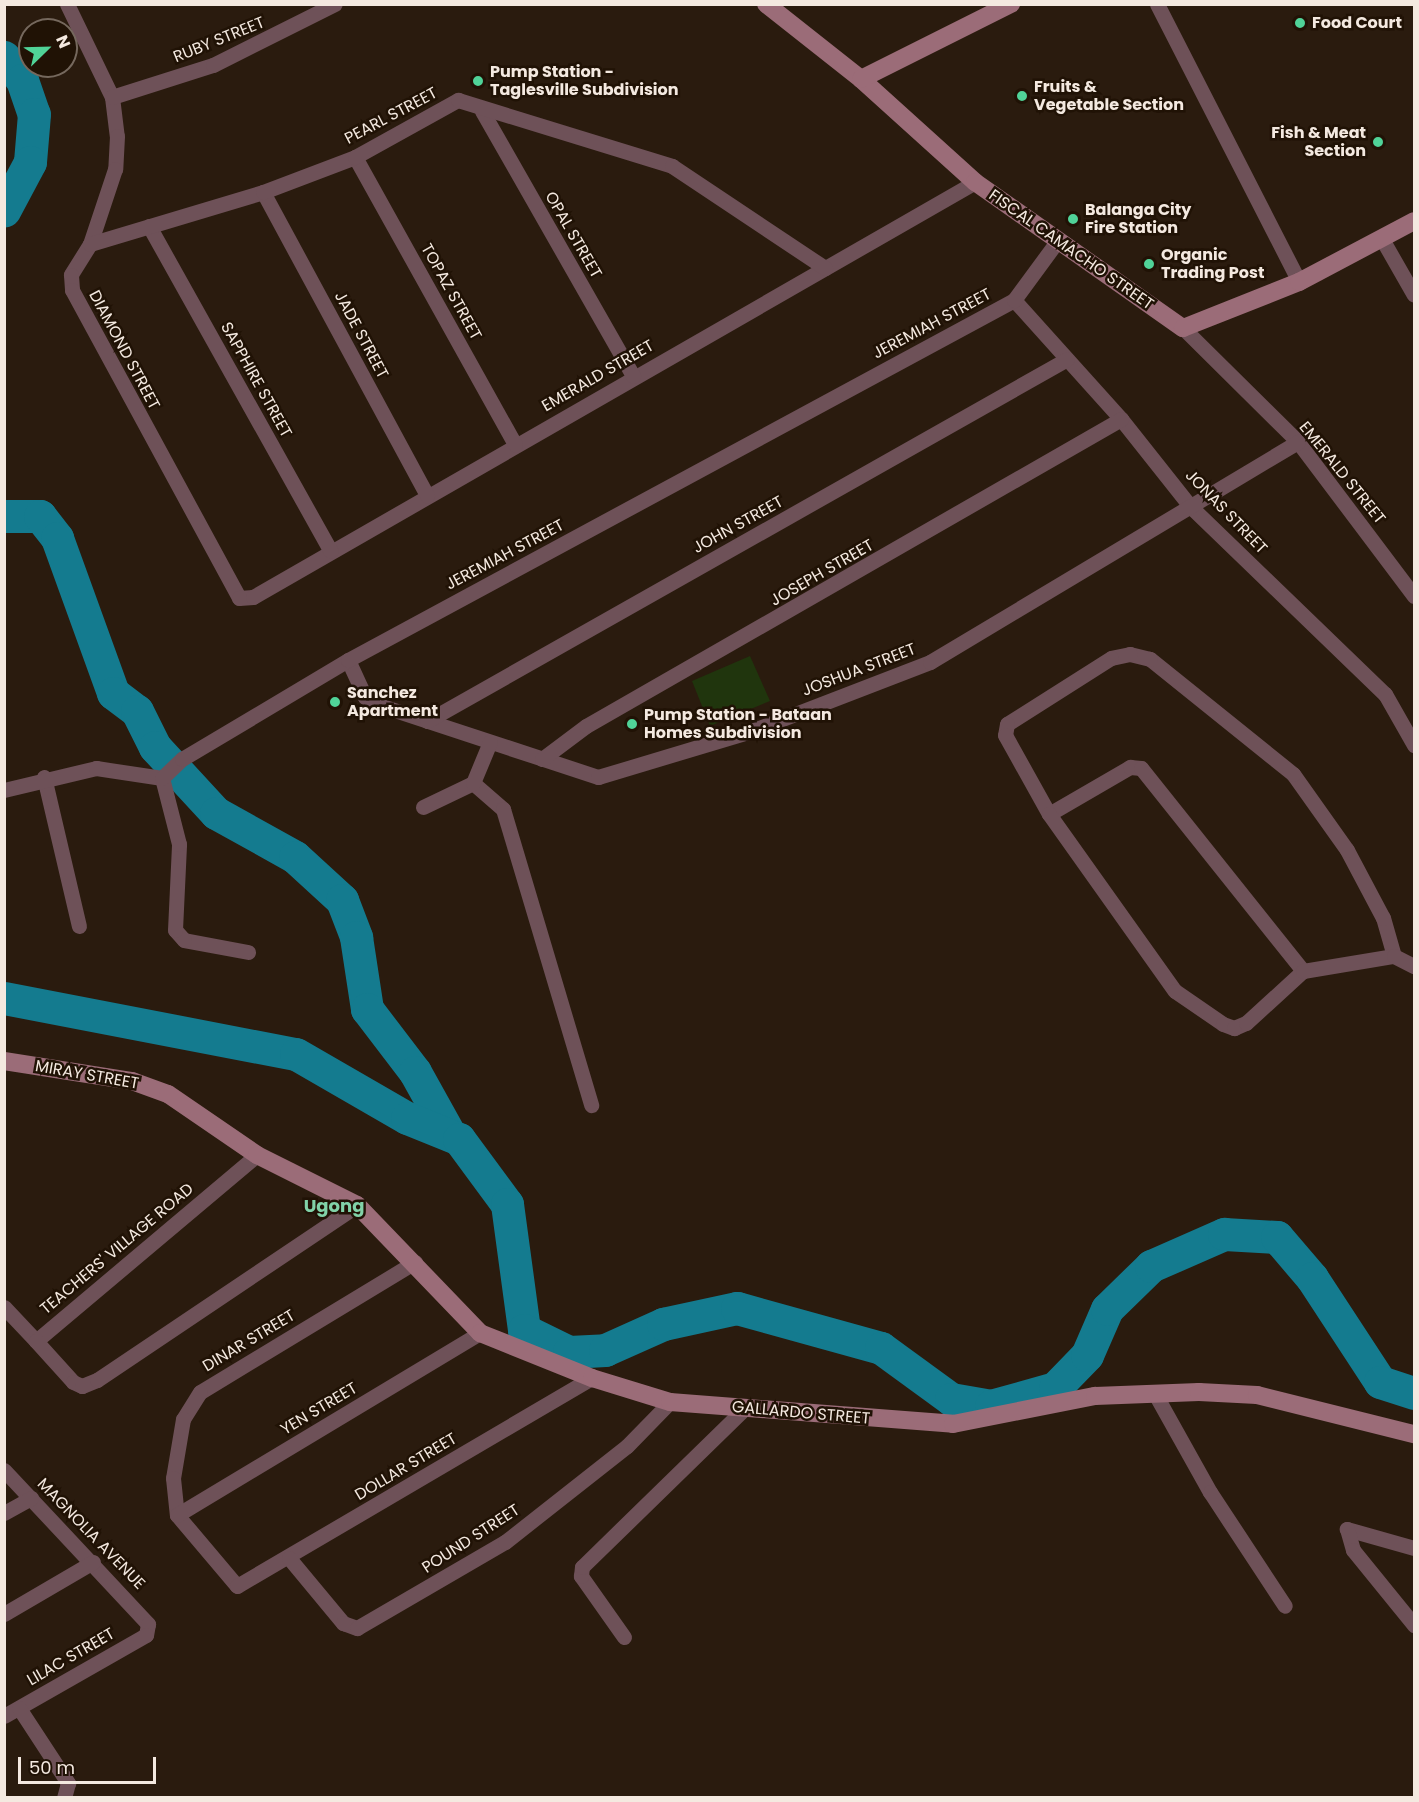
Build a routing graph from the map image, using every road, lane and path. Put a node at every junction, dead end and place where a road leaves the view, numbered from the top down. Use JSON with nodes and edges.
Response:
{"nodes":[{"id":1,"x":67,"y":4,"type":"edge"},
{"id":2,"x":335,"y":4,"type":"edge"},
{"id":3,"x":766,"y":4,"type":"edge"},
{"id":4,"x":1011,"y":4,"type":"edge"},
{"id":5,"x":1158,"y":4,"type":"edge"},
{"id":6,"x":861,"y":79,"type":"junction"},
{"id":7,"x":112,"y":96,"type":"junction"},
{"id":8,"x":482,"y":111,"type":"junction"},
{"id":9,"x":355,"y":157,"type":"junction"},
{"id":10,"x":975,"y":182,"type":"junction"},
{"id":11,"x":263,"y":192,"type":"junction"},
{"id":12,"x":1414,"y":221,"type":"edge"},
{"id":13,"x":149,"y":226,"type":"junction"},
{"id":14,"x":1382,"y":239,"type":"junction"},
{"id":15,"x":1058,"y":240,"type":"junction"},
{"id":16,"x":90,"y":244,"type":"junction"},
{"id":17,"x":825,"y":268,"type":"junction"},
{"id":18,"x":1299,"y":282,"type":"junction"},
{"id":19,"x":1414,"y":295,"type":"edge"},
{"id":20,"x":1014,"y":300,"type":"junction"},
{"id":21,"x":1183,"y":328,"type":"junction"},
{"id":22,"x":1067,"y":360,"type":"junction"},
{"id":23,"x":633,"y":376,"type":"junction"},
{"id":24,"x":1121,"y":419,"type":"junction"},
{"id":25,"x":1298,"y":442,"type":"junction"},
{"id":26,"x":515,"y":444,"type":"junction"},
{"id":27,"x":427,"y":495,"type":"junction"},
{"id":28,"x":1190,"y":506,"type":"junction"},
{"id":29,"x":331,"y":551,"type":"junction"},
{"id":30,"x":1414,"y":596,"type":"edge"},
{"id":31,"x":239,"y":598,"type":"joint"},
{"id":32,"x":348,"y":660,"type":"junction"},
{"id":33,"x":427,"y":721,"type":"junction"},
{"id":34,"x":490,"y":742,"type":"junction"},
{"id":35,"x":1414,"y":745,"type":"edge"},
{"id":36,"x":542,"y":759,"type":"junction"},
{"id":37,"x":172,"y":768,"type":"junction"},
{"id":38,"x":44,"y":777,"type":"junction"},
{"id":39,"x":473,"y":783,"type":"junction"},
{"id":40,"x":4,"y":790,"type":"edge"},
{"id":41,"x":423,"y":807,"type":"dead end"},
{"id":42,"x":1049,"y":814,"type":"junction"},
{"id":43,"x":79,"y":926,"type":"dead end"},
{"id":44,"x":249,"y":952,"type":"dead end"},
{"id":45,"x":1394,"y":956,"type":"junction"},
{"id":46,"x":1414,"y":966,"type":"edge"},
{"id":47,"x":1303,"y":971,"type":"junction"},
{"id":48,"x":4,"y":1062,"type":"edge"},
{"id":49,"x":591,"y":1105,"type":"dead end"},
{"id":50,"x":257,"y":1155,"type":"junction"},
{"id":51,"x":357,"y":1205,"type":"junction"},
{"id":52,"x":415,"y":1262,"type":"junction"},
{"id":53,"x":4,"y":1307,"type":"edge"},
{"id":54,"x":480,"y":1333,"type":"junction"},
{"id":55,"x":36,"y":1341,"type":"junction"},
{"id":56,"x":592,"y":1378,"type":"junction"},
{"id":57,"x":1155,"y":1392,"type":"junction"},
{"id":58,"x":670,"y":1402,"type":"junction"},
{"id":59,"x":746,"y":1407,"type":"junction"},
{"id":60,"x":1414,"y":1434,"type":"edge"},
{"id":61,"x":4,"y":1470,"type":"edge"},
{"id":62,"x":31,"y":1498,"type":"junction"},
{"id":63,"x":4,"y":1513,"type":"edge"},
{"id":64,"x":177,"y":1515,"type":"junction"},
{"id":65,"x":1414,"y":1548,"type":"edge"},
{"id":66,"x":289,"y":1558,"type":"junction"},
{"id":67,"x":93,"y":1562,"type":"junction"},
{"id":68,"x":1285,"y":1606,"type":"dead end"},
{"id":69,"x":4,"y":1614,"type":"edge"},
{"id":70,"x":148,"y":1624,"type":"joint"},
{"id":71,"x":1414,"y":1625,"type":"edge"},
{"id":72,"x":624,"y":1637,"type":"dead end"},
{"id":73,"x":19,"y":1708,"type":"junction"},
{"id":74,"x":4,"y":1716,"type":"edge"},
{"id":75,"x":64,"y":1797,"type":"edge"}],
"edges":[{"from":1,"to":7,"type":"street","name":"DIAMOND STREET"},
{"from":2,"to":7,"type":"street","name":"RUBY STREET"},
{"from":3,"to":6,"type":"street","name":"FISCAL CAMACHO STREET"},
{"from":4,"to":6,"type":"street"},
{"from":5,"to":18,"type":"street"},
{"from":6,"to":10,"type":"street","name":"FISCAL CAMACHO STREET"},
{"from":7,"to":16,"type":"street","name":"DIAMOND STREET"},
{"from":8,"to":9,"type":"street","name":"PEARL STREET"},
{"from":8,"to":17,"type":"street","name":"PEARL STREET"},
{"from":8,"to":23,"type":"street","name":"OPAL STREET"},
{"from":9,"to":11,"type":"street","name":"PEARL STREET"},
{"from":9,"to":26,"type":"street","name":"TOPAZ STREET"},
{"from":10,"to":15,"type":"street","name":"FISCAL CAMACHO STREET"},
{"from":10,"to":17,"type":"street","name":"EMERALD STREET"},
{"from":11,"to":13,"type":"street","name":"PEARL STREET"},
{"from":11,"to":27,"type":"street","name":"JADE STREET"},
{"from":12,"to":14,"type":"street"},
{"from":13,"to":16,"type":"street","name":"PEARL STREET"},
{"from":13,"to":29,"type":"street","name":"SAPPHIRE STREET"},
{"from":14,"to":18,"type":"street"},
{"from":14,"to":19,"type":"street"},
{"from":15,"to":20,"type":"street","name":"JEREMIAH STREET"},
{"from":15,"to":21,"type":"street","name":"FISCAL CAMACHO STREET"},
{"from":16,"to":31,"type":"street","name":"DIAMOND STREET"},
{"from":17,"to":23,"type":"street","name":"EMERALD STREET"},
{"from":18,"to":21,"type":"street"},
{"from":20,"to":22,"type":"street","name":"JONAS STREET"},
{"from":20,"to":32,"type":"street","name":"JEREMIAH STREET"},
{"from":21,"to":25,"type":"street","name":"EMERALD STREET"},
{"from":22,"to":24,"type":"street","name":"JONAS STREET"},
{"from":22,"to":33,"type":"street","name":"JOHN STREET"},
{"from":23,"to":26,"type":"street","name":"EMERALD STREET"},
{"from":24,"to":28,"type":"street","name":"JONAS STREET"},
{"from":24,"to":36,"type":"street","name":"JOSEPH STREET"},
{"from":25,"to":28,"type":"street","name":"JOSHUA STREET"},
{"from":25,"to":30,"type":"street","name":"EMERALD STREET"},
{"from":26,"to":27,"type":"street","name":"EMERALD STREET"},
{"from":27,"to":29,"type":"street","name":"EMERALD STREET"},
{"from":28,"to":35,"type":"street","name":"JONAS STREET"},
{"from":28,"to":36,"type":"street","name":"JOSHUA STREET"},
{"from":29,"to":31,"type":"street","name":"EMERALD STREET"},
{"from":32,"to":33,"type":"street","name":"JOSHUA STREET"},
{"from":32,"to":37,"type":"street","name":"JEREMIAH STREET"},
{"from":33,"to":34,"type":"street","name":"JOSHUA STREET"},
{"from":34,"to":36,"type":"street","name":"JOSHUA STREET"},
{"from":34,"to":39,"type":"street"},
{"from":37,"to":38,"type":"street"},
{"from":37,"to":44,"type":"street"},
{"from":38,"to":40,"type":"street"},
{"from":38,"to":43,"type":"street"},
{"from":39,"to":41,"type":"street"},
{"from":39,"to":49,"type":"street"},
{"from":42,"to":45,"type":"street"},
{"from":42,"to":47,"type":"street"},
{"from":42,"to":47,"type":"street"},
{"from":45,"to":46,"type":"street"},
{"from":45,"to":47,"type":"street"},
{"from":48,"to":50,"type":"street","name":"MIRAY STREET"},
{"from":50,"to":51,"type":"street","name":"GALLARDO STREET"},
{"from":50,"to":55,"type":"street","name":"TEACHERS' VILLAGE ROAD"},
{"from":51,"to":52,"type":"street","name":"GALLARDO STREET"},
{"from":51,"to":55,"type":"street"},
{"from":52,"to":54,"type":"street","name":"GALLARDO STREET"},
{"from":52,"to":64,"type":"street","name":"DINAR STREET"},
{"from":53,"to":55,"type":"street","name":"TEACHERS' VILLAGE ROAD"},
{"from":54,"to":56,"type":"street","name":"GALLARDO STREET"},
{"from":54,"to":64,"type":"street","name":"YEN STREET"},
{"from":56,"to":58,"type":"street","name":"GALLARDO STREET"},
{"from":56,"to":66,"type":"street","name":"DOLLAR STREET"},
{"from":57,"to":59,"type":"street","name":"GALLARDO STREET"},
{"from":57,"to":60,"type":"street","name":"GALLARDO STREET"},
{"from":57,"to":68,"type":"street"},
{"from":58,"to":59,"type":"street","name":"GALLARDO STREET"},
{"from":58,"to":66,"type":"street","name":"POUND STREET"},
{"from":59,"to":72,"type":"street"},
{"from":61,"to":62,"type":"street","name":"MAGNOLIA AVENUE"},
{"from":62,"to":63,"type":"street"},
{"from":62,"to":67,"type":"street","name":"MAGNOLIA AVENUE"},
{"from":64,"to":66,"type":"street","name":"DOLLAR STREET"},
{"from":65,"to":71,"type":"street"},
{"from":67,"to":69,"type":"street"},
{"from":67,"to":70,"type":"street","name":"MAGNOLIA AVENUE"},
{"from":70,"to":73,"type":"street","name":"LILAC STREET"},
{"from":73,"to":74,"type":"street","name":"LILAC STREET"},
{"from":73,"to":75,"type":"street"}]}
